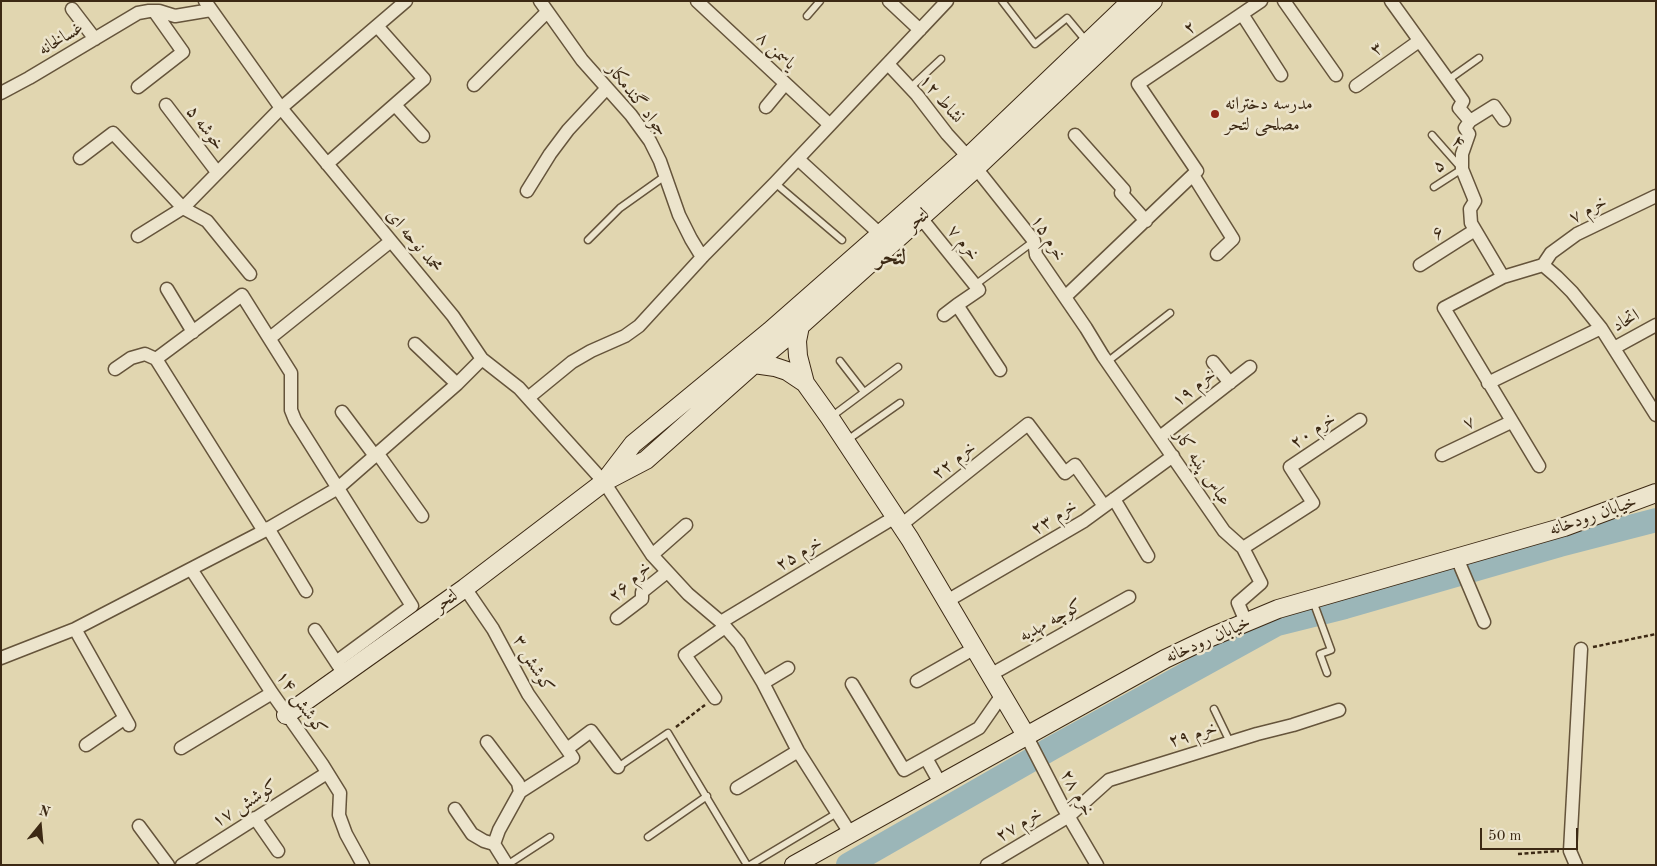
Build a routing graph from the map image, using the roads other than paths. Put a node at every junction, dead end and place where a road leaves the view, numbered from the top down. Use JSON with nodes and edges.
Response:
{"nodes":[{"id":1,"x":406,"y":1,"type":"edge"},
{"id":2,"x":697,"y":1,"type":"edge"},
{"id":3,"x":820,"y":1,"type":"edge"},
{"id":4,"x":889,"y":1,"type":"edge"},
{"id":5,"x":947,"y":1,"type":"edge"},
{"id":6,"x":1002,"y":1,"type":"edge"},
{"id":7,"x":1131,"y":1,"type":"edge"},
{"id":8,"x":1153,"y":1,"type":"edge"},
{"id":9,"x":1261,"y":1,"type":"edge"},
{"id":10,"x":1284,"y":1,"type":"edge"},
{"id":11,"x":1391,"y":1,"type":"edge"},
{"id":12,"x":208,"y":6,"type":"edge"},
{"id":13,"x":544,"y":7,"type":"edge"},
{"id":14,"x":155,"y":8,"type":"edge"},
{"id":15,"x":72,"y":9,"type":"dead end"},
{"id":16,"x":1242,"y":14,"type":"junction"},
{"id":17,"x":807,"y":16,"type":"dead end"},
{"id":18,"x":377,"y":26,"type":"junction"},
{"id":19,"x":920,"y":30,"type":"junction"},
{"id":20,"x":95,"y":39,"type":"junction"},
{"id":21,"x":1419,"y":41,"type":"junction"},
{"id":22,"x":1088,"y":43,"type":"junction"},
{"id":23,"x":1479,"y":58,"type":"dead end"},
{"id":24,"x":941,"y":59,"type":"dead end"},
{"id":25,"x":888,"y":64,"type":"junction"},
{"id":26,"x":1280,"y":75,"type":"dead end"},
{"id":27,"x":1336,"y":75,"type":"dead end"},
{"id":28,"x":1448,"y":80,"type":"junction"},
{"id":29,"x":785,"y":84,"type":"junction"},
{"id":30,"x":474,"y":85,"type":"dead end"},
{"id":31,"x":1356,"y":86,"type":"dead end"},
{"id":32,"x":138,"y":87,"type":"dead end"},
{"id":33,"x":607,"y":88,"type":"junction"},
{"id":34,"x":910,"y":88,"type":"junction"},
{"id":35,"x":1,"y":93,"type":"edge"},
{"id":36,"x":166,"y":104,"type":"dead end"},
{"id":37,"x":395,"y":105,"type":"junction"},
{"id":38,"x":766,"y":107,"type":"dead end"},
{"id":39,"x":281,"y":108,"type":"junction"},
{"id":40,"x":1504,"y":120,"type":"dead end"},
{"id":41,"x":1470,"y":121,"type":"junction"},
{"id":42,"x":830,"y":125,"type":"junction"},
{"id":43,"x":1075,"y":135,"type":"dead end"},
{"id":44,"x":1432,"y":135,"type":"dead end"},
{"id":45,"x":423,"y":136,"type":"dead end"},
{"id":46,"x":80,"y":158,"type":"dead end"},
{"id":47,"x":798,"y":158,"type":"junction"},
{"id":48,"x":972,"y":162,"type":"junction"},
{"id":49,"x":327,"y":164,"type":"junction"},
{"id":50,"x":1462,"y":169,"type":"junction"},
{"id":51,"x":216,"y":172,"type":"junction"},
{"id":52,"x":1193,"y":175,"type":"junction"},
{"id":53,"x":665,"y":176,"type":"junction"},
{"id":54,"x":775,"y":183,"type":"junction"},
{"id":55,"x":1434,"y":187,"type":"dead end"},
{"id":56,"x":527,"y":191,"type":"dead end"},
{"id":57,"x":1656,"y":196,"type":"edge"},
{"id":58,"x":183,"y":208,"type":"junction"},
{"id":59,"x":921,"y":218,"type":"junction"},
{"id":60,"x":1146,"y":221,"type":"junction"},
{"id":61,"x":1474,"y":230,"type":"junction"},
{"id":62,"x":880,"y":234,"type":"junction"},
{"id":63,"x":138,"y":236,"type":"dead end"},
{"id":64,"x":588,"y":240,"type":"dead end"},
{"id":65,"x":842,"y":240,"type":"dead end"},
{"id":66,"x":391,"y":241,"type":"junction"},
{"id":67,"x":1034,"y":241,"type":"junction"},
{"id":68,"x":1217,"y":254,"type":"dead end"},
{"id":69,"x":702,"y":257,"type":"junction"},
{"id":70,"x":1420,"y":265,"type":"dead end"},
{"id":71,"x":1543,"y":265,"type":"junction"},
{"id":72,"x":250,"y":274,"type":"dead end"},
{"id":73,"x":1503,"y":277,"type":"junction"},
{"id":74,"x":977,"y":287,"type":"junction"},
{"id":75,"x":167,"y":290,"type":"dead end"},
{"id":76,"x":1065,"y":297,"type":"junction"},
{"id":77,"x":957,"y":305,"type":"junction"},
{"id":78,"x":1170,"y":313,"type":"dead end"},
{"id":79,"x":944,"y":315,"type":"dead end"},
{"id":80,"x":1656,"y":325,"type":"edge"},
{"id":81,"x":800,"y":326,"type":"junction"},
{"id":82,"x":1086,"y":328,"type":"joint"},
{"id":83,"x":1601,"y":328,"type":"junction"},
{"id":84,"x":193,"y":332,"type":"junction"},
{"id":85,"x":270,"y":338,"type":"junction"},
{"id":86,"x":415,"y":344,"type":"dead end"},
{"id":87,"x":1614,"y":348,"type":"junction"},
{"id":88,"x":156,"y":359,"type":"junction"},
{"id":89,"x":482,"y":359,"type":"junction"},
{"id":90,"x":840,"y":361,"type":"dead end"},
{"id":91,"x":1107,"y":362,"type":"junction"},
{"id":92,"x":1213,"y":362,"type":"dead end"},
{"id":93,"x":754,"y":364,"type":"junction"},
{"id":94,"x":898,"y":367,"type":"dead end"},
{"id":95,"x":1250,"y":367,"type":"dead end"},
{"id":96,"x":115,"y":369,"type":"dead end"},
{"id":97,"x":1000,"y":370,"type":"dead end"},
{"id":98,"x":805,"y":383,"type":"junction"},
{"id":99,"x":1230,"y":383,"type":"junction"},
{"id":100,"x":457,"y":384,"type":"junction"},
{"id":101,"x":1488,"y":384,"type":"junction"},
{"id":102,"x":864,"y":392,"type":"junction"},
{"id":103,"x":528,"y":398,"type":"junction"},
{"id":104,"x":900,"y":403,"type":"dead end"},
{"id":105,"x":342,"y":412,"type":"dead end"},
{"id":106,"x":1656,"y":415,"type":"edge"},
{"id":107,"x":830,"y":418,"type":"junction"},
{"id":108,"x":1360,"y":420,"type":"dead end"},
{"id":109,"x":1511,"y":422,"type":"junction"},
{"id":110,"x":1160,"y":437,"type":"junction"},
{"id":111,"x":846,"y":441,"type":"junction"},
{"id":112,"x":376,"y":455,"type":"junction"},
{"id":113,"x":1442,"y":455,"type":"dead end"},
{"id":114,"x":1173,"y":456,"type":"junction"},
{"id":115,"x":1539,"y":466,"type":"dead end"},
{"id":116,"x":604,"y":482,"type":"junction"},
{"id":117,"x":338,"y":488,"type":"junction"},
{"id":118,"x":1656,"y":493,"type":"edge"},
{"id":119,"x":1109,"y":503,"type":"junction"},
{"id":120,"x":422,"y":516,"type":"dead end"},
{"id":121,"x":898,"y":521,"type":"junction"},
{"id":122,"x":686,"y":525,"type":"dead end"},
{"id":123,"x":266,"y":529,"type":"junction"},
{"id":124,"x":1243,"y":548,"type":"junction"},
{"id":125,"x":652,"y":555,"type":"junction"},
{"id":126,"x":1148,"y":556,"type":"dead end"},
{"id":127,"x":1458,"y":558,"type":"junction"},
{"id":128,"x":191,"y":569,"type":"junction"},
{"id":129,"x":667,"y":572,"type":"junction"},
{"id":130,"x":465,"y":588,"type":"junction"},
{"id":131,"x":306,"y":591,"type":"dead end"},
{"id":132,"x":1130,"y":597,"type":"dead end"},
{"id":133,"x":1313,"y":600,"type":"junction"},
{"id":134,"x":947,"y":602,"type":"junction"},
{"id":135,"x":617,"y":618,"type":"dead end"},
{"id":136,"x":1246,"y":622,"type":"junction"},
{"id":137,"x":1484,"y":622,"type":"dead end"},
{"id":138,"x":723,"y":624,"type":"junction"},
{"id":139,"x":75,"y":630,"type":"junction"},
{"id":140,"x":315,"y":630,"type":"dead end"},
{"id":141,"x":975,"y":648,"type":"junction"},
{"id":142,"x":1581,"y":649,"type":"road end"},
{"id":143,"x":1,"y":658,"type":"edge"},
{"id":144,"x":340,"y":668,"type":"junction"},
{"id":145,"x":788,"y":668,"type":"dead end"},
{"id":146,"x":1327,"y":674,"type":"dead end"},
{"id":147,"x":990,"y":675,"type":"junction"},
{"id":148,"x":917,"y":681,"type":"dead end"},
{"id":149,"x":764,"y":683,"type":"junction"},
{"id":150,"x":852,"y":684,"type":"dead end"},
{"id":151,"x":272,"y":693,"type":"junction"},
{"id":152,"x":1002,"y":695,"type":"junction"},
{"id":153,"x":715,"y":698,"type":"road end"},
{"id":154,"x":1214,"y":709,"type":"dead end"},
{"id":155,"x":1339,"y":710,"type":"dead end"},
{"id":156,"x":286,"y":715,"type":"junction"},
{"id":157,"x":1027,"y":737,"type":"junction"},
{"id":158,"x":487,"y":742,"type":"dead end"},
{"id":159,"x":1230,"y":742,"type":"junction"},
{"id":160,"x":86,"y":745,"type":"dead end"},
{"id":161,"x":181,"y":748,"type":"dead end"},
{"id":162,"x":798,"y":751,"type":"junction"},
{"id":163,"x":570,"y":753,"type":"junction"},
{"id":164,"x":926,"y":758,"type":"junction"},
{"id":165,"x":618,"y":767,"type":"joint"},
{"id":166,"x":327,"y":773,"type":"junction"},
{"id":167,"x":940,"y":783,"type":"junction"},
{"id":168,"x":737,"y":788,"type":"dead end"},
{"id":169,"x":520,"y":792,"type":"junction"},
{"id":170,"x":707,"y":796,"type":"junction"},
{"id":171,"x":455,"y":809,"type":"dead end"},
{"id":172,"x":837,"y":813,"type":"junction"},
{"id":173,"x":1069,"y":816,"type":"junction"},
{"id":174,"x":255,"y":818,"type":"junction"},
{"id":175,"x":139,"y":826,"type":"dead end"},
{"id":176,"x":850,"y":833,"type":"junction"},
{"id":177,"x":550,"y":837,"type":"dead end"},
{"id":178,"x":648,"y":837,"type":"dead end"},
{"id":179,"x":494,"y":844,"type":"junction"},
{"id":180,"x":278,"y":851,"type":"dead end"},
{"id":181,"x":168,"y":865,"type":"edge"},
{"id":182,"x":182,"y":865,"type":"edge"},
{"id":183,"x":363,"y":865,"type":"edge"},
{"id":184,"x":507,"y":865,"type":"edge"},
{"id":185,"x":749,"y":865,"type":"edge"},
{"id":186,"x":794,"y":865,"type":"edge"},
{"id":187,"x":987,"y":865,"type":"edge"},
{"id":188,"x":1097,"y":865,"type":"edge"},
{"id":189,"x":1576,"y":865,"type":"edge"}],
"edges":[{"from":1,"to":18,"type":"street"},
{"from":2,"to":29,"type":"street","name":"یاسمن ۸"},
{"from":3,"to":17,"type":"lane"},
{"from":4,"to":19,"type":"street"},
{"from":5,"to":19,"type":"street"},
{"from":6,"to":22,"type":"lane"},
{"from":7,"to":22,"type":"street","name":"لتحر"},
{"from":8,"to":48,"type":"street","name":"لتحر"},
{"from":9,"to":16,"type":"street","name":"۲"},
{"from":10,"to":27,"type":"street"},
{"from":11,"to":21,"type":"street"},
{"from":12,"to":14,"type":"street"},
{"from":12,"to":39,"type":"street","name":"محمد نوحه ای"},
{"from":13,"to":30,"type":"street"},
{"from":13,"to":33,"type":"street","name":"جواد گندمکار"},
{"from":14,"to":20,"type":"street","name":"غسالخانه"},
{"from":14,"to":32,"type":"street"},
{"from":15,"to":20,"type":"street"},
{"from":16,"to":26,"type":"street"},
{"from":16,"to":52,"type":"street","name":"۲"},
{"from":18,"to":37,"type":"street"},
{"from":18,"to":39,"type":"street"},
{"from":19,"to":25,"type":"street"},
{"from":20,"to":35,"type":"street","name":"غسالخانه"},
{"from":21,"to":28,"type":"street"},
{"from":21,"to":31,"type":"street","name":"۳"},
{"from":22,"to":48,"type":"street","name":"لتحر"},
{"from":23,"to":28,"type":"lane"},
{"from":24,"to":34,"type":"lane"},
{"from":25,"to":34,"type":"street","name":"نشاط ۱۲"},
{"from":25,"to":42,"type":"street"},
{"from":28,"to":41,"type":"street"},
{"from":29,"to":38,"type":"street"},
{"from":29,"to":42,"type":"street","name":"یاسمن ۸"},
{"from":33,"to":53,"type":"street","name":"جواد گندمکار"},
{"from":33,"to":56,"type":"street"},
{"from":34,"to":48,"type":"street","name":"نشاط ۱۲"},
{"from":36,"to":51,"type":"street","name":"خوشه ۵"},
{"from":37,"to":45,"type":"street"},
{"from":37,"to":49,"type":"street"},
{"from":39,"to":49,"type":"street","name":"محمد نوحه ای"},
{"from":39,"to":51,"type":"street"},
{"from":40,"to":41,"type":"street"},
{"from":41,"to":50,"type":"street"},
{"from":42,"to":47,"type":"street"},
{"from":43,"to":60,"type":"street"},
{"from":44,"to":50,"type":"lane","name":"۴"},
{"from":46,"to":58,"type":"street"},
{"from":47,"to":54,"type":"street"},
{"from":47,"to":62,"type":"street"},
{"from":48,"to":59,"type":"street","name":"لتحر"},
{"from":48,"to":62,"type":"street","name":"لتحر"},
{"from":48,"to":67,"type":"street","name":"خرم ۱۵"},
{"from":49,"to":66,"type":"street","name":"محمد نوحه ای"},
{"from":50,"to":55,"type":"lane","name":"۵"},
{"from":50,"to":61,"type":"street"},
{"from":51,"to":58,"type":"street"},
{"from":52,"to":60,"type":"street"},
{"from":52,"to":68,"type":"street"},
{"from":53,"to":64,"type":"lane"},
{"from":53,"to":69,"type":"street","name":"جواد گندمکار"},
{"from":54,"to":65,"type":"lane"},
{"from":54,"to":69,"type":"street"},
{"from":57,"to":71,"type":"street","name":"خرم ۷"},
{"from":58,"to":63,"type":"street"},
{"from":58,"to":72,"type":"street"},
{"from":59,"to":74,"type":"street","name":"خرم ۷"},
{"from":59,"to":81,"type":"street","name":"لتحر"},
{"from":60,"to":76,"type":"street"},
{"from":61,"to":70,"type":"street","name":"۶"},
{"from":61,"to":73,"type":"street"},
{"from":62,"to":116,"type":"street","name":"لتحر"},
{"from":66,"to":85,"type":"street"},
{"from":66,"to":89,"type":"street","name":"محمد نوحه ای"},
{"from":67,"to":74,"type":"lane"},
{"from":67,"to":76,"type":"street","name":"خرم ۱۵"},
{"from":69,"to":103,"type":"street"},
{"from":71,"to":73,"type":"street"},
{"from":71,"to":83,"type":"street"},
{"from":73,"to":101,"type":"street"},
{"from":74,"to":77,"type":"street"},
{"from":75,"to":84,"type":"street"},
{"from":76,"to":82,"type":"street","name":"خرم ۱۵"},
{"from":77,"to":79,"type":"street"},
{"from":77,"to":97,"type":"street"},
{"from":78,"to":91,"type":"lane"},
{"from":80,"to":87,"type":"street","name":"اتحاد"},
{"from":81,"to":93,"type":"street","name":"لتحر"},
{"from":81,"to":98,"type":"street"},
{"from":82,"to":91,"type":"street","name":"عباس پنبه کار"},
{"from":83,"to":87,"type":"street"},
{"from":83,"to":101,"type":"street"},
{"from":84,"to":85,"type":"street"},
{"from":84,"to":88,"type":"street"},
{"from":85,"to":117,"type":"street"},
{"from":86,"to":100,"type":"street"},
{"from":87,"to":106,"type":"street"},
{"from":88,"to":96,"type":"street"},
{"from":88,"to":123,"type":"street"},
{"from":89,"to":100,"type":"street"},
{"from":89,"to":103,"type":"street","name":"محمد نوحه ای"},
{"from":90,"to":102,"type":"lane"},
{"from":91,"to":110,"type":"street","name":"عباس پنبه کار"},
{"from":92,"to":99,"type":"street"},
{"from":93,"to":98,"type":"street"},
{"from":93,"to":116,"type":"street","name":"لتحر"},
{"from":94,"to":102,"type":"lane"},
{"from":95,"to":99,"type":"street","name":"خرم ۱۹"},
{"from":98,"to":107,"type":"street"},
{"from":99,"to":110,"type":"street","name":"خرم ۱۹"},
{"from":100,"to":112,"type":"street"},
{"from":101,"to":109,"type":"street"},
{"from":102,"to":107,"type":"lane"},
{"from":103,"to":116,"type":"street","name":"محمد نوحه ای"},
{"from":104,"to":111,"type":"lane"},
{"from":105,"to":112,"type":"street"},
{"from":107,"to":111,"type":"street"},
{"from":108,"to":124,"type":"street","name":"خرم ۲۰"},
{"from":109,"to":113,"type":"street","name":"۷"},
{"from":109,"to":115,"type":"street"},
{"from":110,"to":114,"type":"street","name":"عباس پنبه کار"},
{"from":111,"to":121,"type":"street"},
{"from":112,"to":117,"type":"street"},
{"from":112,"to":120,"type":"street"},
{"from":114,"to":119,"type":"street","name":"خرم ۲۳"},
{"from":114,"to":124,"type":"street","name":"عباس پنبه کار"},
{"from":116,"to":125,"type":"street","name":"محمد نوحه ای"},
{"from":116,"to":130,"type":"street","name":"لتحر"},
{"from":117,"to":123,"type":"street"},
{"from":117,"to":144,"type":"street"},
{"from":118,"to":127,"type":"street","name":"خیابان رودخانه"},
{"from":119,"to":121,"type":"street","name":"خرم ۲۲"},
{"from":119,"to":126,"type":"street"},
{"from":119,"to":134,"type":"street","name":"خرم ۲۳"},
{"from":121,"to":134,"type":"street"},
{"from":121,"to":138,"type":"street","name":"خرم ۲۵"},
{"from":122,"to":125,"type":"street"},
{"from":123,"to":128,"type":"street"},
{"from":123,"to":131,"type":"street"},
{"from":124,"to":136,"type":"street","name":"عباس پنبه کار"},
{"from":125,"to":129,"type":"street","name":"محمد نوحه ای"},
{"from":127,"to":133,"type":"street","name":"خیابان رودخانه"},
{"from":127,"to":137,"type":"street"},
{"from":128,"to":139,"type":"street"},
{"from":128,"to":151,"type":"street","name":"کوشش ۱۴"},
{"from":129,"to":135,"type":"street","name":"خرم ۲۶"},
{"from":129,"to":138,"type":"street","name":"محمد نوحه ای"},
{"from":130,"to":144,"type":"street","name":"لتحر"},
{"from":130,"to":163,"type":"street","name":"کوشش ۳"},
{"from":132,"to":147,"type":"street","name":"کوچه مهدیه"},
{"from":133,"to":136,"type":"street","name":"خیابان رودخانه"},
{"from":133,"to":146,"type":"lane"},
{"from":134,"to":141,"type":"street"},
{"from":136,"to":157,"type":"street","name":"خیابان رودخانه"},
{"from":138,"to":149,"type":"street","name":"محمد نوحه ای"},
{"from":138,"to":153,"type":"street","name":"خرم ۲۵"},
{"from":139,"to":143,"type":"street"},
{"from":139,"to":160,"type":"street"},
{"from":140,"to":144,"type":"street"},
{"from":141,"to":147,"type":"street"},
{"from":141,"to":148,"type":"street"},
{"from":142,"to":189,"type":"street"},
{"from":144,"to":156,"type":"street","name":"لتحر"},
{"from":145,"to":149,"type":"street"},
{"from":147,"to":152,"type":"street"},
{"from":149,"to":162,"type":"street","name":"محمد نوحه ای"},
{"from":150,"to":164,"type":"street"},
{"from":151,"to":156,"type":"street","name":"کوشش ۱۴"},
{"from":151,"to":161,"type":"street"},
{"from":152,"to":157,"type":"street"},
{"from":152,"to":164,"type":"street"},
{"from":154,"to":159,"type":"lane"},
{"from":155,"to":159,"type":"street","name":"خرم ۲۹"},
{"from":156,"to":166,"type":"street","name":"کوشش ۱۴"},
{"from":157,"to":167,"type":"street","name":"خیابان رودخانه"},
{"from":157,"to":173,"type":"street","name":"خرم ۲۸"},
{"from":158,"to":169,"type":"street"},
{"from":159,"to":173,"type":"street","name":"خرم ۲۹"},
{"from":162,"to":168,"type":"street"},
{"from":162,"to":172,"type":"street","name":"محمد نوحه ای"},
{"from":163,"to":165,"type":"street"},
{"from":163,"to":169,"type":"street"},
{"from":164,"to":167,"type":"street"},
{"from":165,"to":170,"type":"lane"},
{"from":166,"to":174,"type":"street","name":"کوشش ۱۷"},
{"from":166,"to":183,"type":"street","name":"کوشش ۱۴"},
{"from":167,"to":176,"type":"street","name":"خیابان رودخانه"},
{"from":169,"to":179,"type":"street"},
{"from":170,"to":178,"type":"lane"},
{"from":170,"to":185,"type":"lane"},
{"from":171,"to":179,"type":"street"},
{"from":172,"to":176,"type":"street","name":"محمد نوحه ای"},
{"from":172,"to":185,"type":"lane"},
{"from":173,"to":187,"type":"street","name":"خرم ۲۷"},
{"from":173,"to":188,"type":"street","name":"خرم ۲۸"},
{"from":174,"to":180,"type":"street"},
{"from":174,"to":182,"type":"street","name":"کوشش ۱۷"},
{"from":175,"to":181,"type":"street"},
{"from":176,"to":186,"type":"street","name":"خیابان رودخانه"},
{"from":177,"to":184,"type":"lane"},
{"from":179,"to":184,"type":"street"}]}
